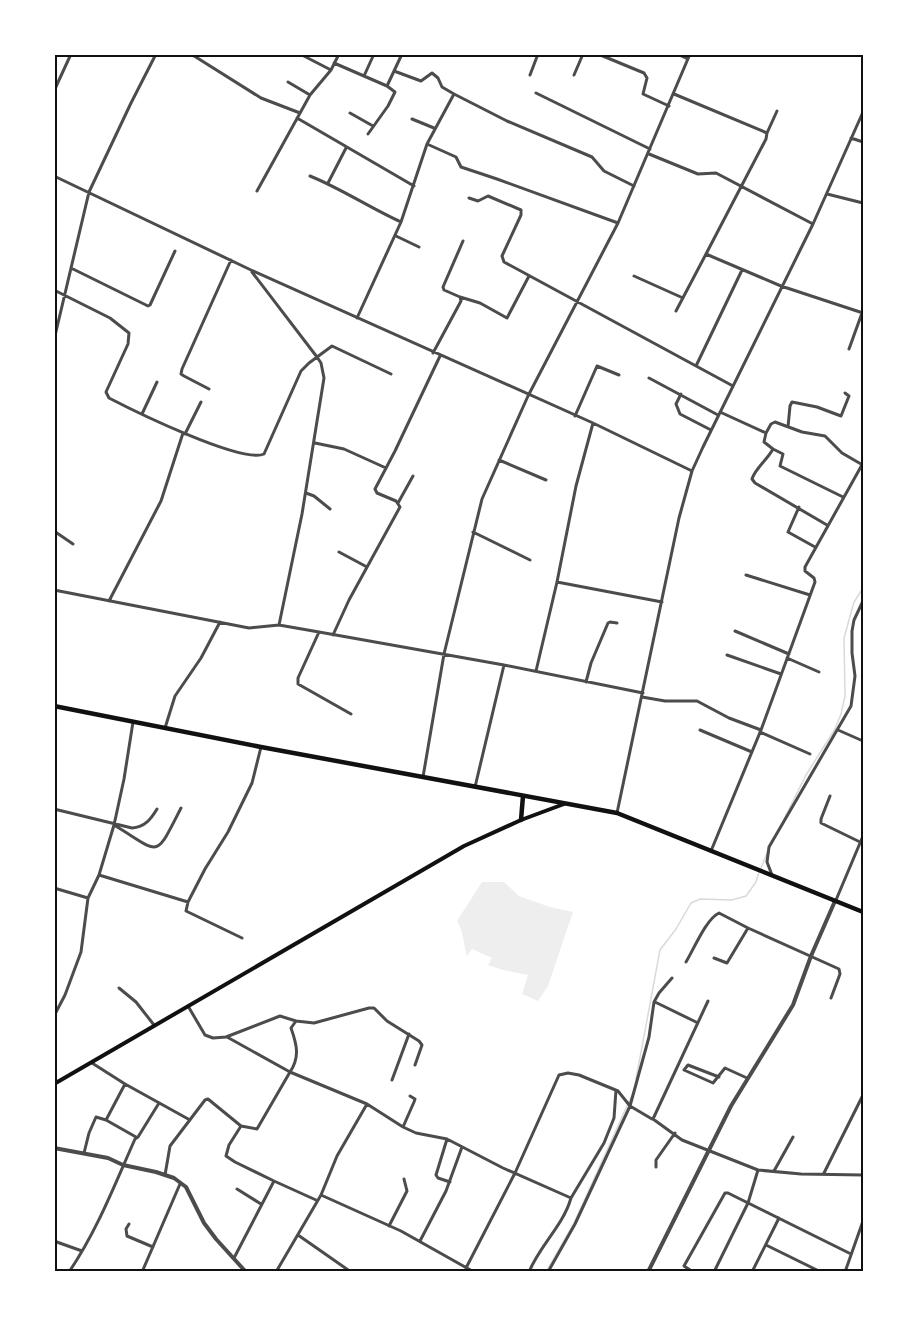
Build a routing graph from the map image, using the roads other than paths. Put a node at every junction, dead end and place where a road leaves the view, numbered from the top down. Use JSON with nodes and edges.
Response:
{"nodes":[{"id":1,"x":71,"y":54,"type":"edge"},
{"id":2,"x":156,"y":54,"type":"edge"},
{"id":3,"x":191,"y":54,"type":"edge"},
{"id":4,"x":300,"y":54,"type":"edge"},
{"id":5,"x":339,"y":54,"type":"edge"},
{"id":6,"x":374,"y":54,"type":"edge"},
{"id":7,"x":402,"y":54,"type":"edge"},
{"id":8,"x":538,"y":54,"type":"edge"},
{"id":9,"x":582,"y":54,"type":"edge"},
{"id":10,"x":598,"y":54,"type":"edge"},
{"id":11,"x":677,"y":54,"type":"edge"},
{"id":12,"x":690,"y":54,"type":"edge"},
{"id":13,"x":688,"y":59,"type":"junction"},
{"id":14,"x":334,"y":63,"type":"junction"},
{"id":15,"x":331,"y":70,"type":"junction"},
{"id":16,"x":394,"y":71,"type":"junction"},
{"id":17,"x":530,"y":75,"type":"dead end"},
{"id":18,"x":574,"y":75,"type":"dead end"},
{"id":19,"x":364,"y":76,"type":"junction"},
{"id":20,"x":288,"y":82,"type":"dead end"},
{"id":21,"x":387,"y":86,"type":"junction"},
{"id":22,"x":54,"y":91,"type":"edge"},
{"id":23,"x":536,"y":93,"type":"dead end"},
{"id":24,"x":454,"y":94,"type":"junction"},
{"id":25,"x":674,"y":94,"type":"junction"},
{"id":26,"x":310,"y":95,"type":"junction"},
{"id":27,"x":669,"y":106,"type":"junction"},
{"id":28,"x":777,"y":111,"type":"dead end"},
{"id":29,"x":863,"y":112,"type":"edge"},
{"id":30,"x":300,"y":113,"type":"junction"},
{"id":31,"x":350,"y":113,"type":"dead end"},
{"id":32,"x":297,"y":118,"type":"junction"},
{"id":33,"x":412,"y":119,"type":"dead end"},
{"id":34,"x":374,"y":126,"type":"junction"},
{"id":35,"x":434,"y":128,"type":"junction"},
{"id":36,"x":767,"y":133,"type":"junction"},
{"id":37,"x":368,"y":134,"type":"dead end"},
{"id":38,"x":851,"y":138,"type":"junction"},
{"id":39,"x":863,"y":142,"type":"edge"},
{"id":40,"x":427,"y":144,"type":"junction"},
{"id":41,"x":346,"y":148,"type":"junction"},
{"id":42,"x":651,"y":149,"type":"junction"},
{"id":43,"x":649,"y":154,"type":"junction"},
{"id":44,"x":54,"y":176,"type":"edge"},
{"id":45,"x":310,"y":176,"type":"dead end"},
{"id":46,"x":328,"y":183,"type":"junction"},
{"id":47,"x":414,"y":186,"type":"junction"},
{"id":48,"x":634,"y":186,"type":"junction"},
{"id":49,"x":742,"y":187,"type":"junction"},
{"id":50,"x":257,"y":191,"type":"dead end"},
{"id":51,"x":89,"y":192,"type":"junction"},
{"id":52,"x":827,"y":194,"type":"junction"},
{"id":53,"x":469,"y":198,"type":"dead end"},
{"id":54,"x":863,"y":203,"type":"edge"},
{"id":55,"x":401,"y":222,"type":"junction"},
{"id":56,"x":618,"y":223,"type":"junction"},
{"id":57,"x":813,"y":224,"type":"junction"},
{"id":58,"x":396,"y":236,"type":"junction"},
{"id":59,"x":463,"y":241,"type":"dead end"},
{"id":60,"x":419,"y":247,"type":"dead end"},
{"id":61,"x":175,"y":251,"type":"dead end"},
{"id":62,"x":706,"y":254,"type":"junction"},
{"id":63,"x":231,"y":260,"type":"junction"},
{"id":64,"x":71,"y":268,"type":"junction"},
{"id":65,"x":251,"y":270,"type":"junction"},
{"id":66,"x":742,"y":270,"type":"junction"},
{"id":67,"x":529,"y":276,"type":"junction"},
{"id":68,"x":634,"y":276,"type":"dead end"},
{"id":69,"x":781,"y":286,"type":"junction"},
{"id":70,"x":54,"y":290,"type":"edge"},
{"id":71,"x":65,"y":295,"type":"junction"},
{"id":72,"x":460,"y":297,"type":"junction"},
{"id":73,"x":682,"y":298,"type":"junction"},
{"id":74,"x":579,"y":302,"type":"junction"},
{"id":75,"x":676,"y":310,"type":"dead end"},
{"id":76,"x":863,"y":313,"type":"edge"},
{"id":77,"x":357,"y":318,"type":"junction"},
{"id":78,"x":54,"y":340,"type":"edge"},
{"id":79,"x":849,"y":349,"type":"dead end"},
{"id":80,"x":433,"y":353,"type":"junction"},
{"id":81,"x":440,"y":356,"type":"junction"},
{"id":82,"x":317,"y":357,"type":"junction"},
{"id":83,"x":696,"y":366,"type":"junction"},
{"id":84,"x":391,"y":374,"type":"dead end"},
{"id":85,"x":619,"y":375,"type":"dead end"},
{"id":86,"x":649,"y":378,"type":"dead end"},
{"id":87,"x":157,"y":382,"type":"dead end"},
{"id":88,"x":733,"y":386,"type":"junction"},
{"id":89,"x":208,"y":389,"type":"dead end"},
{"id":90,"x":844,"y":393,"type":"dead end"},
{"id":91,"x":681,"y":394,"type":"junction"},
{"id":92,"x":528,"y":396,"type":"junction"},
{"id":93,"x":201,"y":402,"type":"dead end"},
{"id":94,"x":142,"y":414,"type":"junction"},
{"id":95,"x":719,"y":414,"type":"junction"},
{"id":96,"x":575,"y":416,"type":"junction"},
{"id":97,"x":593,"y":423,"type":"junction"},
{"id":98,"x":788,"y":427,"type":"junction"},
{"id":99,"x":711,"y":430,"type":"junction"},
{"id":100,"x":184,"y":433,"type":"junction"},
{"id":101,"x":766,"y":433,"type":"junction"},
{"id":102,"x":315,"y":443,"type":"junction"},
{"id":103,"x":772,"y":449,"type":"junction"},
{"id":104,"x":499,"y":460,"type":"junction"},
{"id":105,"x":862,"y":463,"type":"edge"},
{"id":106,"x":386,"y":468,"type":"junction"},
{"id":107,"x":692,"y":471,"type":"junction"},
{"id":108,"x":413,"y":476,"type":"dead end"},
{"id":109,"x":546,"y":480,"type":"dead end"},
{"id":110,"x":306,"y":493,"type":"junction"},
{"id":111,"x":843,"y":497,"type":"junction"},
{"id":112,"x":398,"y":503,"type":"junction"},
{"id":113,"x":799,"y":507,"type":"junction"},
{"id":114,"x":330,"y":509,"type":"dead end"},
{"id":115,"x":827,"y":525,"type":"junction"},
{"id":116,"x":54,"y":531,"type":"edge"},
{"id":117,"x":473,"y":532,"type":"junction"},
{"id":118,"x":73,"y":544,"type":"dead end"},
{"id":119,"x":815,"y":547,"type":"junction"},
{"id":120,"x":339,"y":552,"type":"dead end"},
{"id":121,"x":530,"y":560,"type":"dead end"},
{"id":122,"x":367,"y":567,"type":"junction"},
{"id":123,"x":746,"y":575,"type":"dead end"},
{"id":124,"x":557,"y":582,"type":"junction"},
{"id":125,"x":54,"y":590,"type":"edge"},
{"id":126,"x":810,"y":595,"type":"junction"},
{"id":127,"x":109,"y":601,"type":"junction"},
{"id":128,"x":863,"y":601,"type":"edge"},
{"id":129,"x":662,"y":602,"type":"junction"},
{"id":130,"x":861,"y":607,"type":"edge"},
{"id":131,"x":220,"y":622,"type":"junction"},
{"id":132,"x":617,"y":623,"type":"dead end"},
{"id":133,"x":279,"y":625,"type":"junction"},
{"id":134,"x":735,"y":631,"type":"dead end"},
{"id":135,"x":319,"y":632,"type":"junction"},
{"id":136,"x":333,"y":634,"type":"junction"},
{"id":137,"x":444,"y":654,"type":"junction"},
{"id":138,"x":727,"y":655,"type":"dead end"},
{"id":139,"x":788,"y":656,"type":"junction"},
{"id":140,"x":504,"y":665,"type":"junction"},
{"id":141,"x":536,"y":671,"type":"junction"},
{"id":142,"x":819,"y":672,"type":"dead end"},
{"id":143,"x":781,"y":674,"type":"junction"},
{"id":144,"x":586,"y":682,"type":"junction"},
{"id":145,"x":643,"y":695,"type":"junction"},
{"id":146,"x":54,"y":706,"type":"edge"},
{"id":147,"x":351,"y":714,"type":"dead end"},
{"id":148,"x":133,"y":722,"type":"junction"},
{"id":149,"x":165,"y":729,"type":"junction"},
{"id":150,"x":700,"y":730,"type":"dead end"},
{"id":151,"x":838,"y":730,"type":"junction"},
{"id":152,"x":760,"y":731,"type":"junction"},
{"id":153,"x":863,"y":741,"type":"edge"},
{"id":154,"x":261,"y":747,"type":"junction"},
{"id":155,"x":752,"y":752,"type":"junction"},
{"id":156,"x":810,"y":754,"type":"dead end"},
{"id":157,"x":423,"y":777,"type":"junction"},
{"id":158,"x":475,"y":787,"type":"junction"},
{"id":159,"x":523,"y":796,"type":"junction"},
{"id":160,"x":830,"y":796,"type":"dead end"},
{"id":161,"x":565,"y":804,"type":"junction"},
{"id":162,"x":181,"y":808,"type":"dead end"},
{"id":163,"x":54,"y":809,"type":"edge"},
{"id":164,"x":157,"y":809,"type":"dead end"},
{"id":165,"x":617,"y":813,"type":"junction"},
{"id":166,"x":521,"y":820,"type":"junction"},
{"id":167,"x":114,"y":825,"type":"junction"},
{"id":168,"x":863,"y":836,"type":"edge"},
{"id":169,"x":860,"y":842,"type":"junction"},
{"id":170,"x":711,"y":851,"type":"junction"},
{"id":171,"x":99,"y":875,"type":"junction"},
{"id":172,"x":771,"y":876,"type":"junction"},
{"id":173,"x":54,"y":888,"type":"edge"},
{"id":174,"x":88,"y":898,"type":"junction"},
{"id":175,"x":835,"y":901,"type":"junction"},
{"id":176,"x":188,"y":902,"type":"junction"},
{"id":177,"x":863,"y":912,"type":"edge"},
{"id":178,"x":748,"y":928,"type":"junction"},
{"id":179,"x":242,"y":938,"type":"dead end"},
{"id":180,"x":811,"y":956,"type":"junction"},
{"id":181,"x":714,"y":958,"type":"dead end"},
{"id":182,"x":686,"y":962,"type":"dead end"},
{"id":183,"x":672,"y":978,"type":"dead end"},
{"id":184,"x":119,"y":988,"type":"dead end"},
{"id":185,"x":831,"y":998,"type":"dead end"},
{"id":186,"x":708,"y":1001,"type":"dead end"},
{"id":187,"x":654,"y":1002,"type":"junction"},
{"id":188,"x":188,"y":1006,"type":"junction"},
{"id":189,"x":54,"y":1016,"type":"edge"},
{"id":190,"x":285,"y":1016,"type":"junction"},
{"id":191,"x":296,"y":1021,"type":"junction"},
{"id":192,"x":696,"y":1022,"type":"junction"},
{"id":193,"x":154,"y":1025,"type":"junction"},
{"id":194,"x":291,"y":1028,"type":"junction"},
{"id":195,"x":410,"y":1034,"type":"junction"},
{"id":196,"x":226,"y":1037,"type":"junction"},
{"id":197,"x":90,"y":1062,"type":"junction"},
{"id":198,"x":414,"y":1065,"type":"dead end"},
{"id":199,"x":290,"y":1072,"type":"junction"},
{"id":200,"x":719,"y":1077,"type":"junction"},
{"id":201,"x":747,"y":1078,"type":"junction"},
{"id":202,"x":392,"y":1080,"type":"dead end"},
{"id":203,"x":54,"y":1084,"type":"edge"},
{"id":204,"x":124,"y":1084,"type":"junction"},
{"id":205,"x":617,"y":1090,"type":"junction"},
{"id":206,"x":863,"y":1095,"type":"edge"},
{"id":207,"x":410,"y":1096,"type":"dead end"},
{"id":208,"x":159,"y":1103,"type":"junction"},
{"id":209,"x":368,"y":1104,"type":"junction"},
{"id":210,"x":630,"y":1106,"type":"junction"},
{"id":211,"x":653,"y":1119,"type":"junction"},
{"id":212,"x":106,"y":1120,"type":"junction"},
{"id":213,"x":190,"y":1120,"type":"junction"},
{"id":214,"x":241,"y":1126,"type":"junction"},
{"id":215,"x":403,"y":1127,"type":"junction"},
{"id":216,"x":675,"y":1133,"type":"junction"},
{"id":217,"x":136,"y":1137,"type":"junction"},
{"id":218,"x":793,"y":1137,"type":"dead end"},
{"id":219,"x":447,"y":1139,"type":"junction"},
{"id":220,"x":462,"y":1147,"type":"junction"},
{"id":221,"x":54,"y":1148,"type":"edge"},
{"id":222,"x":708,"y":1152,"type":"junction"},
{"id":223,"x":84,"y":1153,"type":"junction"},
{"id":224,"x":123,"y":1165,"type":"junction"},
{"id":225,"x":656,"y":1167,"type":"dead end"},
{"id":226,"x":758,"y":1170,"type":"junction"},
{"id":227,"x":774,"y":1171,"type":"junction"},
{"id":228,"x":515,"y":1173,"type":"junction"},
{"id":229,"x":824,"y":1173,"type":"junction"},
{"id":230,"x":165,"y":1175,"type":"junction"},
{"id":231,"x":863,"y":1175,"type":"edge"},
{"id":232,"x":404,"y":1179,"type":"dead end"},
{"id":233,"x":274,"y":1180,"type":"junction"},
{"id":234,"x":450,"y":1182,"type":"junction"},
{"id":235,"x":180,"y":1184,"type":"junction"},
{"id":236,"x":237,"y":1189,"type":"dead end"},
{"id":237,"x":321,"y":1195,"type":"junction"},
{"id":238,"x":571,"y":1198,"type":"junction"},
{"id":239,"x":317,"y":1200,"type":"junction"},
{"id":240,"x":748,"y":1203,"type":"junction"},
{"id":241,"x":261,"y":1205,"type":"junction"},
{"id":242,"x":779,"y":1218,"type":"junction"},
{"id":243,"x":863,"y":1221,"type":"edge"},
{"id":244,"x":129,"y":1224,"type":"dead end"},
{"id":245,"x":389,"y":1226,"type":"junction"},
{"id":246,"x":298,"y":1235,"type":"junction"},
{"id":247,"x":54,"y":1241,"type":"edge"},
{"id":248,"x":420,"y":1241,"type":"junction"},
{"id":249,"x":766,"y":1245,"type":"junction"},
{"id":250,"x":153,"y":1247,"type":"junction"},
{"id":251,"x":82,"y":1251,"type":"junction"},
{"id":252,"x":851,"y":1254,"type":"junction"},
{"id":253,"x":234,"y":1258,"type":"junction"},
{"id":254,"x":466,"y":1268,"type":"junction"},
{"id":255,"x":69,"y":1272,"type":"edge"},
{"id":256,"x":142,"y":1272,"type":"edge"},
{"id":257,"x":246,"y":1272,"type":"edge"},
{"id":258,"x":276,"y":1272,"type":"edge"},
{"id":259,"x":351,"y":1272,"type":"edge"},
{"id":260,"x":474,"y":1272,"type":"edge"},
{"id":261,"x":529,"y":1272,"type":"edge"},
{"id":262,"x":548,"y":1272,"type":"edge"},
{"id":263,"x":648,"y":1272,"type":"edge"},
{"id":264,"x":693,"y":1272,"type":"edge"},
{"id":265,"x":714,"y":1272,"type":"edge"},
{"id":266,"x":753,"y":1272,"type":"edge"},
{"id":267,"x":821,"y":1272,"type":"edge"},
{"id":268,"x":845,"y":1272,"type":"edge"}],
"edges":[{"from":1,"to":22,"type":"street"},
{"from":2,"to":51,"type":"street"},
{"from":3,"to":30,"type":"street"},
{"from":4,"to":15,"type":"street"},
{"from":5,"to":14,"type":"street"},
{"from":6,"to":19,"type":"street"},
{"from":7,"to":16,"type":"street"},
{"from":8,"to":17,"type":"street"},
{"from":9,"to":18,"type":"street"},
{"from":10,"to":27,"type":"street"},
{"from":11,"to":13,"type":"street"},
{"from":12,"to":13,"type":"street"},
{"from":13,"to":25,"type":"street"},
{"from":14,"to":15,"type":"street"},
{"from":14,"to":19,"type":"street"},
{"from":15,"to":26,"type":"street"},
{"from":16,"to":21,"type":"street"},
{"from":16,"to":24,"type":"street"},
{"from":19,"to":21,"type":"street"},
{"from":20,"to":26,"type":"street"},
{"from":21,"to":34,"type":"street"},
{"from":23,"to":42,"type":"street"},
{"from":24,"to":35,"type":"street"},
{"from":24,"to":48,"type":"street"},
{"from":25,"to":27,"type":"street"},
{"from":25,"to":36,"type":"street"},
{"from":26,"to":30,"type":"street"},
{"from":27,"to":42,"type":"street"},
{"from":28,"to":36,"type":"street"},
{"from":29,"to":38,"type":"street"},
{"from":30,"to":32,"type":"street"},
{"from":31,"to":34,"type":"street"},
{"from":32,"to":41,"type":"street"},
{"from":32,"to":50,"type":"street"},
{"from":33,"to":35,"type":"street"},
{"from":34,"to":37,"type":"street"},
{"from":35,"to":40,"type":"street"},
{"from":36,"to":49,"type":"street"},
{"from":38,"to":39,"type":"street"},
{"from":38,"to":52,"type":"street"},
{"from":40,"to":47,"type":"street"},
{"from":40,"to":56,"type":"street"},
{"from":41,"to":46,"type":"street"},
{"from":41,"to":47,"type":"street"},
{"from":42,"to":43,"type":"street"},
{"from":43,"to":48,"type":"street"},
{"from":43,"to":49,"type":"street"},
{"from":44,"to":51,"type":"street"},
{"from":45,"to":46,"type":"street"},
{"from":46,"to":55,"type":"street"},
{"from":47,"to":55,"type":"street"},
{"from":48,"to":56,"type":"street"},
{"from":49,"to":57,"type":"street"},
{"from":49,"to":62,"type":"street"},
{"from":51,"to":63,"type":"street"},
{"from":51,"to":64,"type":"street"},
{"from":52,"to":54,"type":"street"},
{"from":52,"to":57,"type":"street"},
{"from":53,"to":67,"type":"street"},
{"from":55,"to":58,"type":"street"},
{"from":56,"to":74,"type":"street"},
{"from":57,"to":69,"type":"street"},
{"from":58,"to":60,"type":"street"},
{"from":58,"to":77,"type":"street"},
{"from":59,"to":72,"type":"street"},
{"from":61,"to":64,"type":"street"},
{"from":62,"to":66,"type":"street"},
{"from":62,"to":73,"type":"street"},
{"from":63,"to":65,"type":"street"},
{"from":63,"to":89,"type":"street"},
{"from":64,"to":71,"type":"street"},
{"from":65,"to":77,"type":"street"},
{"from":65,"to":82,"type":"street"},
{"from":66,"to":69,"type":"street"},
{"from":66,"to":83,"type":"street"},
{"from":67,"to":72,"type":"street"},
{"from":67,"to":74,"type":"street"},
{"from":68,"to":73,"type":"street"},
{"from":69,"to":76,"type":"street"},
{"from":69,"to":88,"type":"street"},
{"from":70,"to":71,"type":"street"},
{"from":71,"to":78,"type":"street"},
{"from":71,"to":94,"type":"street"},
{"from":72,"to":80,"type":"street"},
{"from":73,"to":75,"type":"street"},
{"from":74,"to":83,"type":"street"},
{"from":74,"to":92,"type":"street"},
{"from":76,"to":79,"type":"street"},
{"from":77,"to":80,"type":"street"},
{"from":80,"to":81,"type":"street"},
{"from":81,"to":92,"type":"street"},
{"from":81,"to":106,"type":"street"},
{"from":82,"to":84,"type":"street"},
{"from":82,"to":100,"type":"street"},
{"from":82,"to":102,"type":"street"},
{"from":83,"to":88,"type":"street"},
{"from":85,"to":96,"type":"street"},
{"from":86,"to":91,"type":"street"},
{"from":87,"to":94,"type":"street"},
{"from":88,"to":95,"type":"street"},
{"from":90,"to":98,"type":"street"},
{"from":91,"to":95,"type":"street"},
{"from":91,"to":99,"type":"street"},
{"from":92,"to":96,"type":"street"},
{"from":92,"to":104,"type":"street"},
{"from":93,"to":100,"type":"street"},
{"from":94,"to":100,"type":"street"},
{"from":95,"to":99,"type":"street"},
{"from":95,"to":101,"type":"street"},
{"from":96,"to":97,"type":"street"},
{"from":97,"to":107,"type":"street"},
{"from":97,"to":124,"type":"street"},
{"from":98,"to":101,"type":"street"},
{"from":98,"to":105,"type":"street"},
{"from":99,"to":107,"type":"street"},
{"from":100,"to":127,"type":"street"},
{"from":101,"to":103,"type":"street"},
{"from":102,"to":106,"type":"street"},
{"from":102,"to":110,"type":"street"},
{"from":103,"to":111,"type":"street"},
{"from":103,"to":113,"type":"street"},
{"from":104,"to":109,"type":"street"},
{"from":104,"to":117,"type":"street"},
{"from":105,"to":111,"type":"street"},
{"from":106,"to":112,"type":"street"},
{"from":107,"to":129,"type":"street"},
{"from":108,"to":112,"type":"street"},
{"from":110,"to":114,"type":"street"},
{"from":110,"to":133,"type":"street"},
{"from":111,"to":115,"type":"street"},
{"from":112,"to":122,"type":"street"},
{"from":113,"to":115,"type":"street"},
{"from":113,"to":119,"type":"street"},
{"from":115,"to":119,"type":"street"},
{"from":116,"to":118,"type":"street"},
{"from":117,"to":121,"type":"street"},
{"from":117,"to":137,"type":"street"},
{"from":119,"to":126,"type":"street"},
{"from":120,"to":122,"type":"street"},
{"from":122,"to":136,"type":"street"},
{"from":123,"to":126,"type":"street"},
{"from":124,"to":129,"type":"street"},
{"from":124,"to":141,"type":"street"},
{"from":125,"to":127,"type":"street"},
{"from":126,"to":139,"type":"street"},
{"from":127,"to":131,"type":"street"},
{"from":128,"to":130,"type":"street"},
{"from":129,"to":145,"type":"street"},
{"from":130,"to":151,"type":"street"},
{"from":131,"to":133,"type":"street"},
{"from":131,"to":149,"type":"street"},
{"from":132,"to":144,"type":"street"},
{"from":133,"to":135,"type":"street"},
{"from":134,"to":139,"type":"street"},
{"from":135,"to":136,"type":"street"},
{"from":135,"to":147,"type":"street"},
{"from":136,"to":137,"type":"street"},
{"from":137,"to":140,"type":"street"},
{"from":137,"to":157,"type":"street"},
{"from":138,"to":143,"type":"street"},
{"from":139,"to":142,"type":"street"},
{"from":139,"to":143,"type":"street"},
{"from":140,"to":141,"type":"street"},
{"from":140,"to":158,"type":"street"},
{"from":141,"to":144,"type":"street"},
{"from":143,"to":152,"type":"street"},
{"from":144,"to":145,"type":"street"},
{"from":145,"to":152,"type":"street"},
{"from":145,"to":165,"type":"street"},
{"from":146,"to":148,"type":"highway"},
{"from":148,"to":149,"type":"highway"},
{"from":148,"to":167,"type":"street"},
{"from":149,"to":154,"type":"highway"},
{"from":150,"to":155,"type":"street"},
{"from":151,"to":153,"type":"street"},
{"from":151,"to":172,"type":"street"},
{"from":152,"to":155,"type":"street"},
{"from":152,"to":156,"type":"street"},
{"from":154,"to":157,"type":"highway"},
{"from":154,"to":176,"type":"street"},
{"from":155,"to":170,"type":"street"},
{"from":157,"to":158,"type":"highway"},
{"from":158,"to":159,"type":"highway"},
{"from":159,"to":161,"type":"highway"},
{"from":159,"to":166,"type":"highway"},
{"from":160,"to":169,"type":"street"},
{"from":161,"to":165,"type":"highway"},
{"from":161,"to":166,"type":"main road"},
{"from":162,"to":167,"type":"street"},
{"from":163,"to":167,"type":"street"},
{"from":164,"to":167,"type":"street"},
{"from":165,"to":170,"type":"highway"},
{"from":166,"to":188,"type":"main road"},
{"from":167,"to":171,"type":"street"},
{"from":168,"to":169,"type":"street"},
{"from":169,"to":175,"type":"street"},
{"from":170,"to":172,"type":"highway"},
{"from":171,"to":174,"type":"street"},
{"from":171,"to":176,"type":"street"},
{"from":172,"to":175,"type":"highway"},
{"from":173,"to":174,"type":"street"},
{"from":174,"to":189,"type":"street"},
{"from":175,"to":177,"type":"highway"},
{"from":175,"to":180,"type":"street"},
{"from":176,"to":179,"type":"street"},
{"from":178,"to":180,"type":"street"},
{"from":178,"to":181,"type":"street"},
{"from":178,"to":182,"type":"street"},
{"from":180,"to":185,"type":"street"},
{"from":180,"to":201,"type":"street"},
{"from":183,"to":187,"type":"street"},
{"from":184,"to":193,"type":"street"},
{"from":186,"to":192,"type":"street"},
{"from":187,"to":192,"type":"street"},
{"from":187,"to":210,"type":"street"},
{"from":188,"to":193,"type":"main road"},
{"from":188,"to":196,"type":"street"},
{"from":190,"to":191,"type":"street"},
{"from":190,"to":194,"type":"street"},
{"from":190,"to":196,"type":"street"},
{"from":191,"to":194,"type":"street"},
{"from":191,"to":195,"type":"street"},
{"from":192,"to":211,"type":"street"},
{"from":193,"to":197,"type":"main road"},
{"from":194,"to":199,"type":"street"},
{"from":195,"to":198,"type":"street"},
{"from":195,"to":202,"type":"street"},
{"from":196,"to":199,"type":"street"},
{"from":197,"to":203,"type":"main road"},
{"from":197,"to":204,"type":"street"},
{"from":199,"to":209,"type":"street"},
{"from":199,"to":214,"type":"street"},
{"from":200,"to":200,"type":"street"},
{"from":200,"to":201,"type":"street"},
{"from":201,"to":222,"type":"street"},
{"from":204,"to":208,"type":"street"},
{"from":204,"to":212,"type":"street"},
{"from":205,"to":210,"type":"street"},
{"from":205,"to":228,"type":"street"},
{"from":205,"to":238,"type":"street"},
{"from":206,"to":229,"type":"street"},
{"from":207,"to":215,"type":"street"},
{"from":208,"to":213,"type":"street"},
{"from":208,"to":217,"type":"street"},
{"from":209,"to":215,"type":"street"},
{"from":209,"to":237,"type":"street"},
{"from":210,"to":211,"type":"street"},
{"from":210,"to":262,"type":"street"},
{"from":211,"to":216,"type":"street"},
{"from":212,"to":217,"type":"street"},
{"from":212,"to":223,"type":"street"},
{"from":213,"to":214,"type":"street"},
{"from":213,"to":230,"type":"street"},
{"from":214,"to":233,"type":"street"},
{"from":215,"to":219,"type":"street"},
{"from":216,"to":222,"type":"street"},
{"from":216,"to":225,"type":"street"},
{"from":217,"to":224,"type":"street"},
{"from":218,"to":227,"type":"street"},
{"from":219,"to":220,"type":"street"},
{"from":219,"to":234,"type":"street"},
{"from":220,"to":228,"type":"street"},
{"from":220,"to":234,"type":"street"},
{"from":221,"to":223,"type":"street"},
{"from":222,"to":226,"type":"street"},
{"from":222,"to":263,"type":"street"},
{"from":223,"to":224,"type":"street"},
{"from":224,"to":230,"type":"street"},
{"from":224,"to":251,"type":"street"},
{"from":226,"to":227,"type":"street"},
{"from":226,"to":240,"type":"street"},
{"from":227,"to":229,"type":"street"},
{"from":228,"to":238,"type":"street"},
{"from":228,"to":254,"type":"street"},
{"from":229,"to":231,"type":"street"},
{"from":230,"to":235,"type":"street"},
{"from":232,"to":245,"type":"street"},
{"from":233,"to":239,"type":"street"},
{"from":233,"to":241,"type":"street"},
{"from":234,"to":248,"type":"street"},
{"from":235,"to":250,"type":"street"},
{"from":235,"to":253,"type":"street"},
{"from":236,"to":241,"type":"street"},
{"from":237,"to":239,"type":"street"},
{"from":237,"to":245,"type":"street"},
{"from":238,"to":261,"type":"street"},
{"from":239,"to":246,"type":"street"},
{"from":240,"to":242,"type":"street"},
{"from":240,"to":264,"type":"street"},
{"from":240,"to":265,"type":"street"},
{"from":241,"to":253,"type":"street"},
{"from":242,"to":249,"type":"street"},
{"from":242,"to":252,"type":"street"},
{"from":243,"to":252,"type":"street"},
{"from":244,"to":250,"type":"street"},
{"from":245,"to":248,"type":"street"},
{"from":246,"to":258,"type":"street"},
{"from":246,"to":259,"type":"street"},
{"from":247,"to":251,"type":"street"},
{"from":248,"to":254,"type":"street"},
{"from":249,"to":266,"type":"street"},
{"from":249,"to":267,"type":"street"},
{"from":250,"to":256,"type":"street"},
{"from":251,"to":255,"type":"street"},
{"from":252,"to":268,"type":"street"},
{"from":253,"to":257,"type":"street"},
{"from":254,"to":260,"type":"street"}]}
